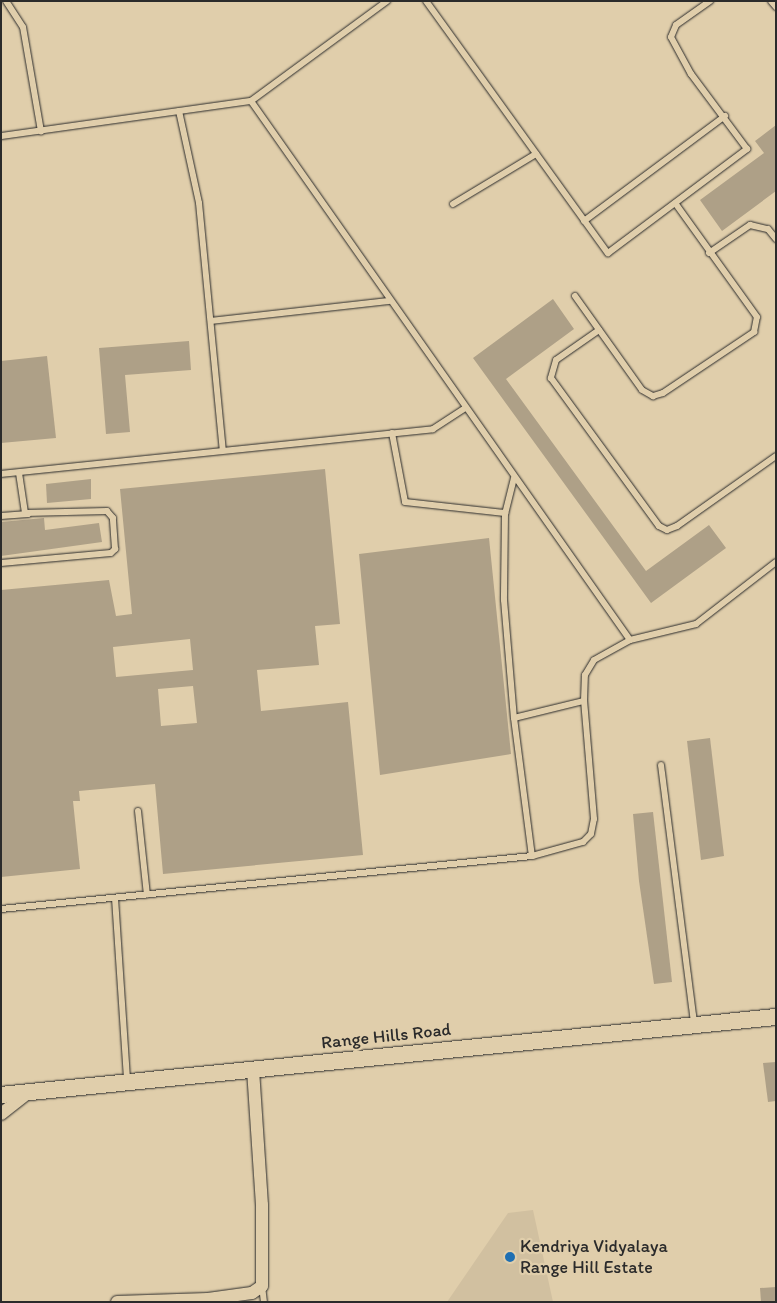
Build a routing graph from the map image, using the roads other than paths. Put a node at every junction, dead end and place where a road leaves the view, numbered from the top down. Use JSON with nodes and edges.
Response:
{"nodes":[{"id":1,"x":6,"y":1,"type":"edge"},
{"id":2,"x":387,"y":1,"type":"edge"},
{"id":3,"x":426,"y":1,"type":"edge"},
{"id":4,"x":710,"y":1,"type":"edge"},
{"id":5,"x":771,"y":1,"type":"edge"},
{"id":6,"x":776,"y":7,"type":"edge"},
{"id":7,"x":251,"y":101,"type":"junction"},
{"id":8,"x":179,"y":111,"type":"junction"},
{"id":9,"x":726,"y":116,"type":"junction"},
{"id":10,"x":41,"y":131,"type":"junction"},
{"id":11,"x":1,"y":136,"type":"edge"},
{"id":12,"x":536,"y":154,"type":"junction"},
{"id":13,"x":675,"y":203,"type":"junction"},
{"id":14,"x":454,"y":204,"type":"dead end"},
{"id":15,"x":584,"y":221,"type":"junction"},
{"id":16,"x":776,"y":239,"type":"edge"},
{"id":17,"x":709,"y":254,"type":"junction"},
{"id":18,"x":575,"y":296,"type":"dead end"},
{"id":19,"x":390,"y":301,"type":"junction"},
{"id":20,"x":211,"y":321,"type":"junction"},
{"id":21,"x":600,"y":330,"type":"junction"},
{"id":22,"x":465,"y":408,"type":"junction"},
{"id":23,"x":392,"y":433,"type":"junction"},
{"id":24,"x":223,"y":450,"type":"junction"},
{"id":25,"x":776,"y":456,"type":"edge"},
{"id":26,"x":19,"y":473,"type":"junction"},
{"id":27,"x":1,"y":474,"type":"edge"},
{"id":28,"x":514,"y":478,"type":"junction"},
{"id":29,"x":505,"y":512,"type":"junction"},
{"id":30,"x":30,"y":514,"type":"junction"},
{"id":31,"x":1,"y":516,"type":"edge"},
{"id":32,"x":776,"y":562,"type":"edge"},
{"id":33,"x":1,"y":563,"type":"edge"},
{"id":34,"x":630,"y":640,"type":"junction"},
{"id":35,"x":584,"y":701,"type":"junction"},
{"id":36,"x":514,"y":718,"type":"junction"},
{"id":37,"x":661,"y":765,"type":"dead end"},
{"id":38,"x":138,"y":811,"type":"dead end"},
{"id":39,"x":532,"y":856,"type":"junction"},
{"id":40,"x":147,"y":894,"type":"junction"},
{"id":41,"x":115,"y":898,"type":"junction"},
{"id":42,"x":1,"y":909,"type":"edge"},
{"id":43,"x":776,"y":1017,"type":"edge"},
{"id":44,"x":694,"y":1025,"type":"junction"},
{"id":45,"x":253,"y":1070,"type":"junction"},
{"id":46,"x":127,"y":1082,"type":"junction"},
{"id":47,"x":28,"y":1093,"type":"junction"},
{"id":48,"x":1,"y":1095,"type":"edge"},
{"id":49,"x":1,"y":1114,"type":"edge"},
{"id":50,"x":262,"y":1286,"type":"junction"},
{"id":51,"x":117,"y":1302,"type":"edge"},
{"id":52,"x":264,"y":1302,"type":"edge"}],
"edges":[{"from":1,"to":10,"type":"lane"},
{"from":2,"to":7,"type":"lane"},
{"from":3,"to":12,"type":"lane"},
{"from":4,"to":9,"type":"lane"},
{"from":5,"to":6,"type":"lane"},
{"from":7,"to":8,"type":"lane"},
{"from":7,"to":19,"type":"lane"},
{"from":8,"to":10,"type":"lane"},
{"from":8,"to":20,"type":"lane"},
{"from":9,"to":13,"type":"lane"},
{"from":9,"to":15,"type":"lane"},
{"from":10,"to":11,"type":"lane"},
{"from":12,"to":14,"type":"lane"},
{"from":12,"to":15,"type":"lane"},
{"from":13,"to":15,"type":"lane"},
{"from":13,"to":17,"type":"lane"},
{"from":16,"to":17,"type":"lane"},
{"from":17,"to":21,"type":"lane"},
{"from":18,"to":21,"type":"lane"},
{"from":19,"to":20,"type":"lane"},
{"from":19,"to":22,"type":"lane"},
{"from":20,"to":24,"type":"lane"},
{"from":21,"to":25,"type":"lane"},
{"from":22,"to":23,"type":"lane"},
{"from":22,"to":28,"type":"lane"},
{"from":23,"to":24,"type":"lane"},
{"from":23,"to":29,"type":"lane"},
{"from":24,"to":26,"type":"lane"},
{"from":26,"to":27,"type":"lane"},
{"from":26,"to":30,"type":"lane"},
{"from":28,"to":29,"type":"lane"},
{"from":28,"to":34,"type":"lane"},
{"from":29,"to":36,"type":"lane"},
{"from":30,"to":31,"type":"lane"},
{"from":30,"to":33,"type":"lane"},
{"from":32,"to":34,"type":"lane"},
{"from":34,"to":35,"type":"lane"},
{"from":35,"to":36,"type":"lane"},
{"from":35,"to":39,"type":"lane"},
{"from":36,"to":39,"type":"lane"},
{"from":37,"to":44,"type":"lane"},
{"from":38,"to":40,"type":"lane"},
{"from":39,"to":40,"type":"lane"},
{"from":40,"to":41,"type":"lane"},
{"from":41,"to":42,"type":"lane"},
{"from":41,"to":46,"type":"lane"},
{"from":43,"to":44,"type":"street","name":"Range Hills Road"},
{"from":44,"to":45,"type":"street","name":"Range Hills Road"},
{"from":45,"to":46,"type":"street","name":"Range Hills Road"},
{"from":45,"to":50,"type":"street"},
{"from":46,"to":47,"type":"street","name":"Range Hills Road"},
{"from":47,"to":48,"type":"street","name":"Range Hills Road"},
{"from":47,"to":49,"type":"street"},
{"from":50,"to":51,"type":"street"},
{"from":50,"to":52,"type":"lane"}]}
